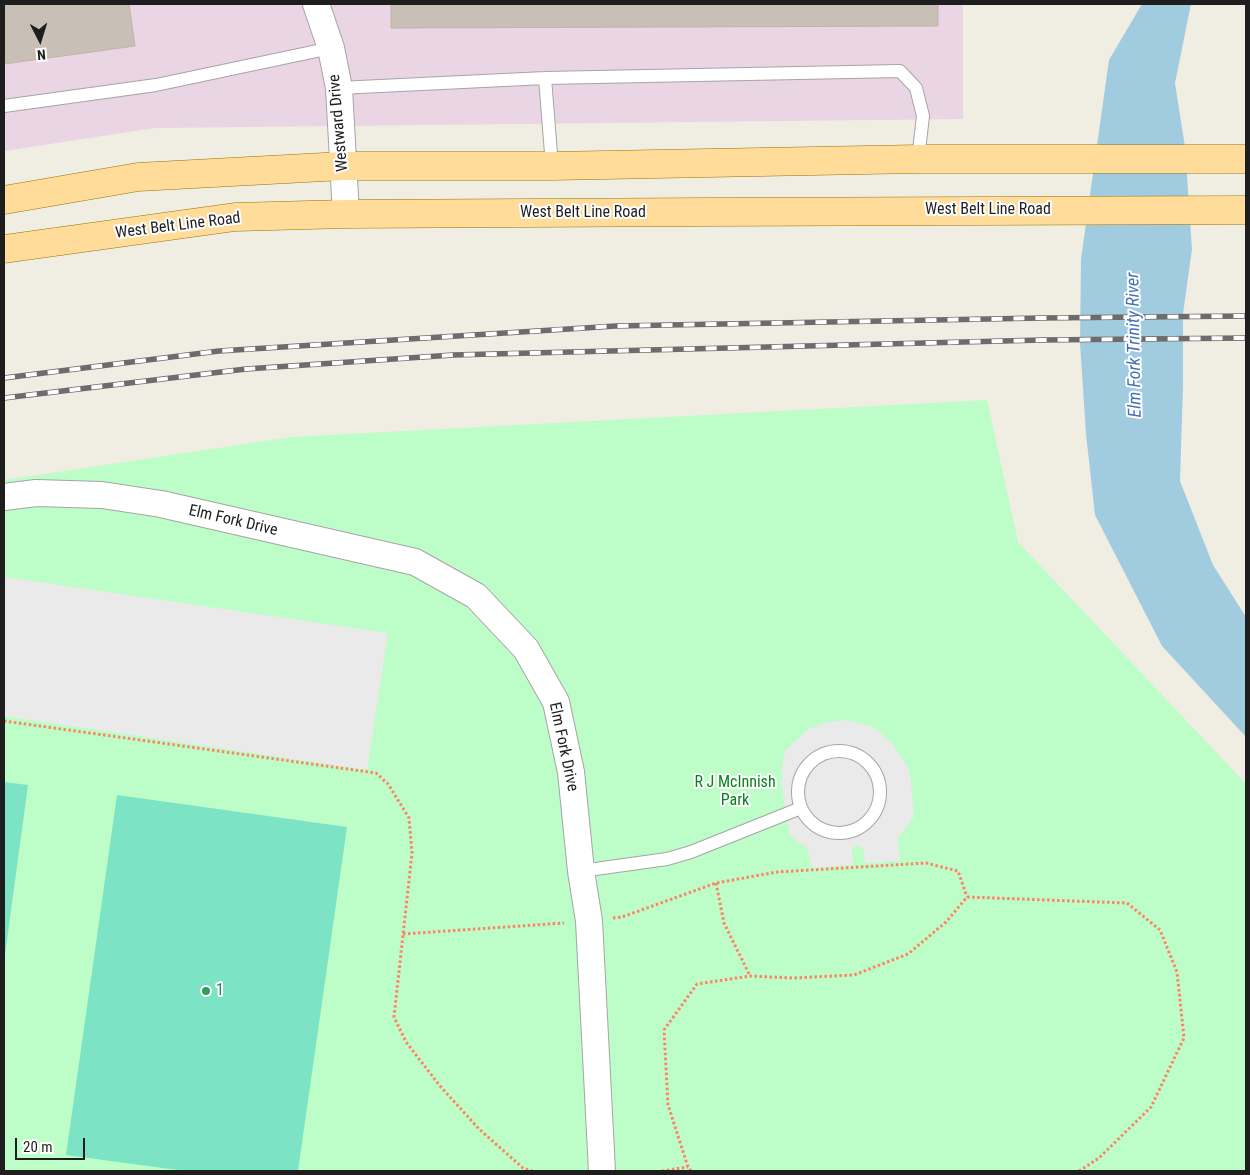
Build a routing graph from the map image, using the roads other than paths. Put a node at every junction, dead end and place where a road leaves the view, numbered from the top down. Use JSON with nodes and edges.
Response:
{"nodes":[{"id":1,"x":316,"y":4,"type":"edge"},
{"id":2,"x":331,"y":48,"type":"junction"},
{"id":3,"x":545,"y":78,"type":"junction"},
{"id":4,"x":340,"y":88,"type":"junction"},
{"id":5,"x":4,"y":106,"type":"edge"},
{"id":6,"x":918,"y":159,"type":"junction"},
{"id":7,"x":1246,"y":159,"type":"edge"},
{"id":8,"x":343,"y":166,"type":"junction"},
{"id":9,"x":552,"y":166,"type":"junction"},
{"id":10,"x":4,"y":200,"type":"edge"},
{"id":11,"x":1246,"y":210,"type":"edge"},
{"id":12,"x":346,"y":214,"type":"junction"},
{"id":13,"x":4,"y":249,"type":"edge"},
{"id":14,"x":4,"y":497,"type":"edge"},
{"id":15,"x":801,"y":808,"type":"junction"},
{"id":16,"x":581,"y":871,"type":"junction"},
{"id":17,"x":602,"y":1171,"type":"edge"}],
"edges":[{"from":1,"to":2,"type":"street","name":"Westward Drive"},
{"from":2,"to":4,"type":"street","name":"Westward Drive"},
{"from":2,"to":5,"type":"lane"},
{"from":3,"to":4,"type":"lane"},
{"from":3,"to":6,"type":"lane"},
{"from":3,"to":9,"type":"lane"},
{"from":4,"to":8,"type":"street","name":"Westward Drive"},
{"from":6,"to":7,"type":"main road"},
{"from":6,"to":9,"type":"main road"},
{"from":8,"to":9,"type":"main road"},
{"from":8,"to":10,"type":"main road"},
{"from":8,"to":12,"type":"street","name":"Westward Drive"},
{"from":11,"to":12,"type":"main road","name":"West Belt Line Road"},
{"from":12,"to":13,"type":"main road","name":"West Belt Line Road"},
{"from":14,"to":16,"type":"street","name":"Elm Fork Drive"},
{"from":15,"to":15,"type":"lane"},
{"from":15,"to":16,"type":"lane"},
{"from":16,"to":17,"type":"street","name":"Elm Fork Drive"}]}
